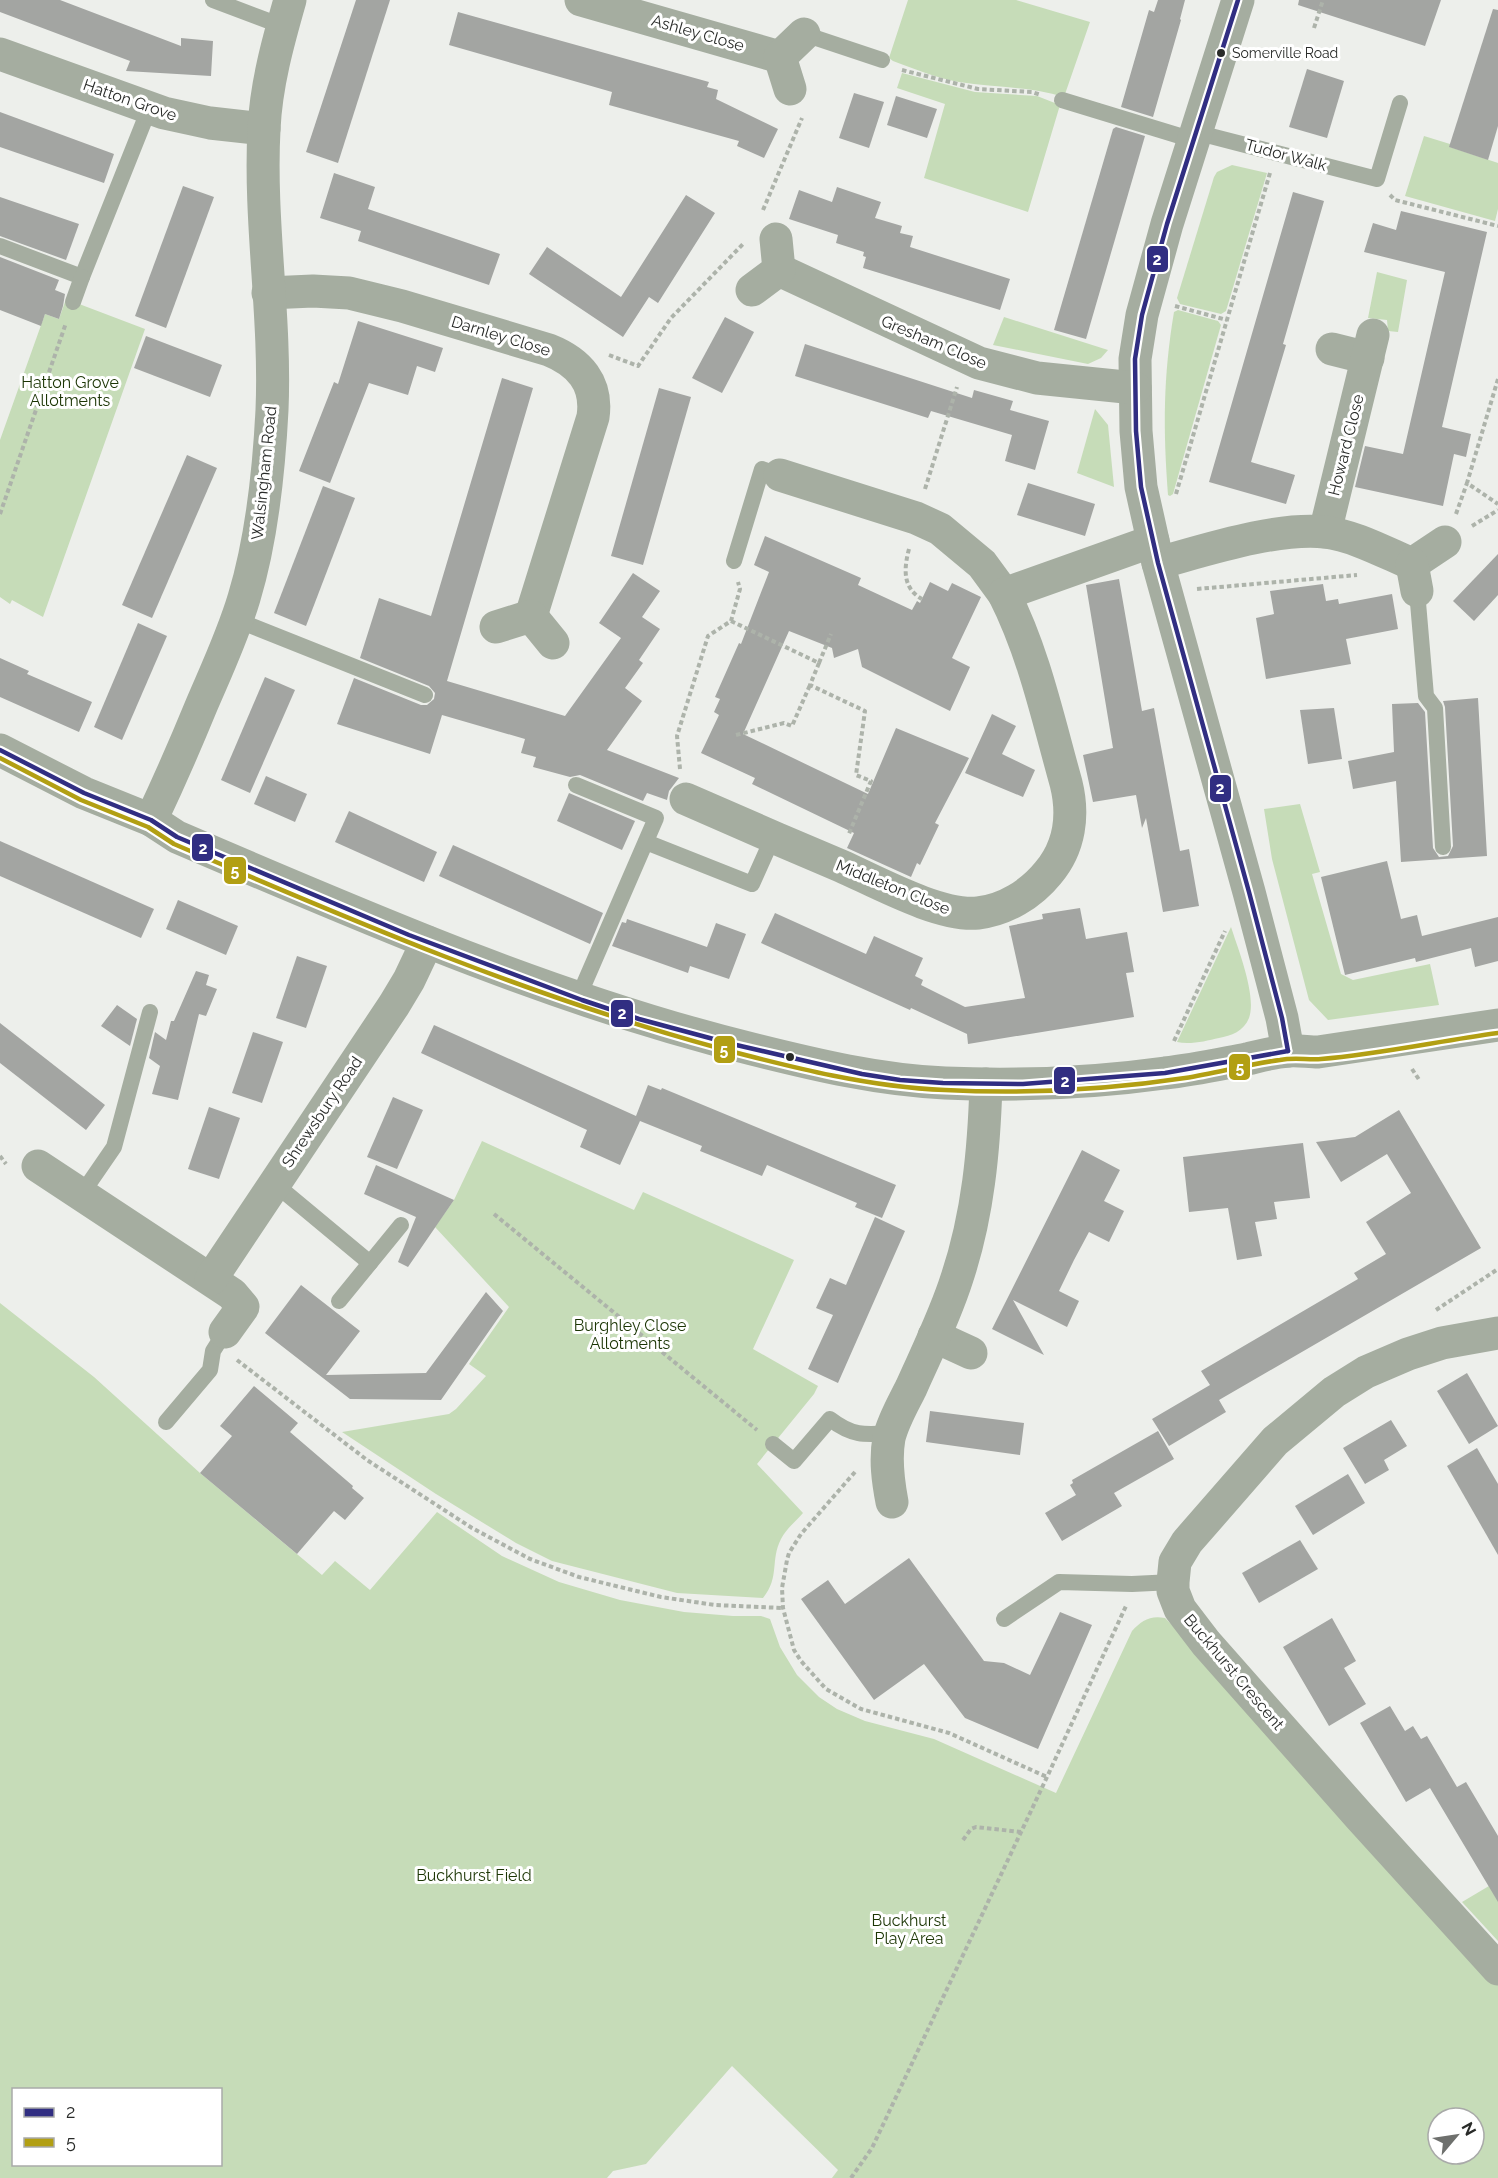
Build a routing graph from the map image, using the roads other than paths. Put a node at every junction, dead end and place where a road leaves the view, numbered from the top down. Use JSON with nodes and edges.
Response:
{"nodes":[{"id":1,"x":213,"y":0,"type":"edge"},
{"id":2,"x":581,"y":0,"type":"edge"},
{"id":3,"x":1238,"y":0,"type":"edge"},
{"id":4,"x":286,"y":13,"type":"edge"},
{"id":5,"x":804,"y":34,"type":"joint"},
{"id":6,"x":0,"y":54,"type":"edge"},
{"id":7,"x":780,"y":57,"type":"junction"},
{"id":8,"x":882,"y":60,"type":"road end"},
{"id":9,"x":1062,"y":100,"type":"road end"},
{"id":10,"x":797,"y":102,"type":"road end"},
{"id":11,"x":1400,"y":103,"type":"dead end"},
{"id":12,"x":149,"y":109,"type":"junction"},
{"id":13,"x":264,"y":129,"type":"junction"},
{"id":14,"x":1194,"y":136,"type":"junction"},
{"id":15,"x":0,"y":246,"type":"edge"},
{"id":16,"x":82,"y":277,"type":"junction"},
{"id":17,"x":752,"y":290,"type":"dead end"},
{"id":18,"x":268,"y":293,"type":"junction"},
{"id":19,"x":73,"y":302,"type":"road end"},
{"id":20,"x":1332,"y":349,"type":"dead end"},
{"id":21,"x":1135,"y":388,"type":"junction"},
{"id":22,"x":780,"y":475,"type":"joint"},
{"id":23,"x":1325,"y":532,"type":"junction"},
{"id":24,"x":1445,"y":542,"type":"dead end"},
{"id":25,"x":1164,"y":554,"type":"junction"},
{"id":26,"x":734,"y":561,"type":"road end"},
{"id":27,"x":1414,"y":577,"type":"junction"},
{"id":28,"x":1004,"y":594,"type":"junction"},
{"id":29,"x":531,"y":616,"type":"junction"},
{"id":30,"x":237,"y":620,"type":"junction"},
{"id":31,"x":496,"y":627,"type":"dead end"},
{"id":32,"x":553,"y":643,"type":"dead end"},
{"id":33,"x":425,"y":695,"type":"dead end"},
{"id":34,"x":0,"y":750,"type":"edge"},
{"id":35,"x":576,"y":785,"type":"dead end"},
{"id":36,"x":686,"y":799,"type":"road end"},
{"id":37,"x":151,"y":820,"type":"junction"},
{"id":38,"x":773,"y":837,"type":"junction"},
{"id":39,"x":646,"y":842,"type":"junction"},
{"id":40,"x":1443,"y":847,"type":"dead end"},
{"id":41,"x":427,"y":942,"type":"junction"},
{"id":42,"x":578,"y":998,"type":"junction"},
{"id":43,"x":150,"y":1012,"type":"dead end"},
{"id":44,"x":1498,"y":1025,"type":"edge"},
{"id":45,"x":1288,"y":1051,"type":"junction"},
{"id":46,"x":986,"y":1084,"type":"junction"},
{"id":47,"x":38,"y":1166,"type":"dead end"},
{"id":48,"x":275,"y":1184,"type":"junction"},
{"id":49,"x":81,"y":1195,"type":"junction"},
{"id":50,"x":401,"y":1225,"type":"dead end"},
{"id":51,"x":370,"y":1263,"type":"junction"},
{"id":52,"x":211,"y":1279,"type":"junction"},
{"id":53,"x":339,"y":1301,"type":"dead end"},
{"id":54,"x":224,"y":1333,"type":"joint"},
{"id":55,"x":1498,"y":1333,"type":"edge"},
{"id":56,"x":934,"y":1336,"type":"junction"},
{"id":57,"x":971,"y":1353,"type":"dead end"},
{"id":58,"x":166,"y":1422,"type":"dead end"},
{"id":59,"x":889,"y":1433,"type":"junction"},
{"id":60,"x":773,"y":1444,"type":"road end"},
{"id":61,"x":892,"y":1502,"type":"dead end"},
{"id":62,"x":1173,"y":1581,"type":"junction"},
{"id":63,"x":1004,"y":1619,"type":"dead end"},
{"id":64,"x":1498,"y":1969,"type":"edge"}],
"edges":[{"from":1,"to":4,"type":"lane"},
{"from":2,"to":7,"type":"street","name":"Ashley Close"},
{"from":3,"to":14,"type":"street"},
{"from":4,"to":13,"type":"street","name":"Walsingham Road"},
{"from":5,"to":7,"type":"street"},
{"from":5,"to":8,"type":"lane"},
{"from":6,"to":12,"type":"street","name":"Hatton Grove"},
{"from":7,"to":10,"type":"street"},
{"from":9,"to":14,"type":"lane","name":"Tudor Walk"},
{"from":11,"to":14,"type":"lane","name":"Tudor Walk"},
{"from":12,"to":13,"type":"street","name":"Hatton Grove"},
{"from":12,"to":16,"type":"lane"},
{"from":13,"to":18,"type":"street","name":"Walsingham Road"},
{"from":14,"to":21,"type":"street"},
{"from":15,"to":16,"type":"lane"},
{"from":16,"to":19,"type":"lane"},
{"from":17,"to":21,"type":"street","name":"Gresham Close"},
{"from":18,"to":29,"type":"street","name":"Darnley Close"},
{"from":18,"to":30,"type":"street","name":"Walsingham Road"},
{"from":20,"to":23,"type":"street","name":"Howard Close"},
{"from":21,"to":25,"type":"street"},
{"from":22,"to":26,"type":"lane"},
{"from":22,"to":28,"type":"street","name":"Middleton Close"},
{"from":23,"to":25,"type":"street"},
{"from":23,"to":27,"type":"street"},
{"from":24,"to":27,"type":"street"},
{"from":25,"to":28,"type":"street"},
{"from":25,"to":45,"type":"street"},
{"from":27,"to":40,"type":"lane"},
{"from":28,"to":38,"type":"street","name":"Middleton Close"},
{"from":29,"to":31,"type":"street"},
{"from":29,"to":32,"type":"street"},
{"from":30,"to":33,"type":"lane"},
{"from":30,"to":37,"type":"street","name":"Walsingham Road"},
{"from":34,"to":37,"type":"street"},
{"from":35,"to":39,"type":"lane"},
{"from":36,"to":38,"type":"street","name":"Middleton Close"},
{"from":37,"to":41,"type":"street"},
{"from":38,"to":39,"type":"lane"},
{"from":39,"to":42,"type":"lane"},
{"from":41,"to":42,"type":"street"},
{"from":41,"to":48,"type":"street","name":"Shrewsbury Road"},
{"from":42,"to":46,"type":"street"},
{"from":43,"to":49,"type":"lane"},
{"from":44,"to":45,"type":"street"},
{"from":45,"to":46,"type":"street"},
{"from":46,"to":56,"type":"street"},
{"from":47,"to":49,"type":"street"},
{"from":48,"to":51,"type":"lane"},
{"from":48,"to":52,"type":"street","name":"Shrewsbury Road"},
{"from":49,"to":52,"type":"street"},
{"from":50,"to":51,"type":"lane"},
{"from":51,"to":53,"type":"lane"},
{"from":52,"to":54,"type":"street"},
{"from":54,"to":58,"type":"lane"},
{"from":55,"to":62,"type":"street","name":"Buckhurst Crescent"},
{"from":56,"to":57,"type":"street"},
{"from":56,"to":59,"type":"street"},
{"from":59,"to":60,"type":"lane"},
{"from":59,"to":61,"type":"street"},
{"from":62,"to":63,"type":"lane"},
{"from":62,"to":64,"type":"street","name":"Buckhurst Crescent"}]}
